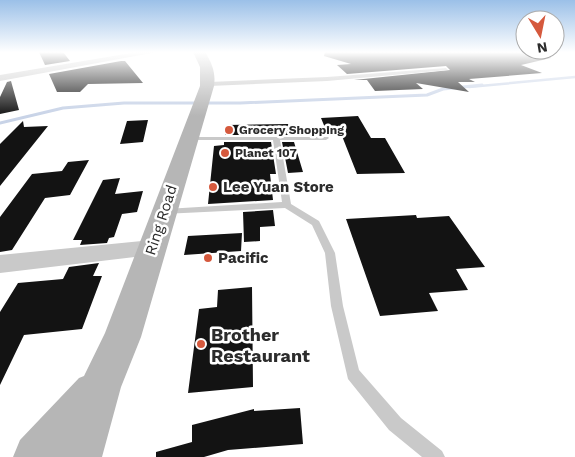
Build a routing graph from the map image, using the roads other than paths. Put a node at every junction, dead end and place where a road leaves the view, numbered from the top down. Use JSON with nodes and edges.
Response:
{"nodes":[{"id":1,"x":28,"y":73,"type":"edge"},
{"id":2,"x":204,"y":73,"type":"edge"},
{"id":3,"x":388,"y":73,"type":"edge"},
{"id":4,"x":0,"y":78,"type":"edge"},
{"id":5,"x":203,"y":96,"type":"junction"},
{"id":6,"x":326,"y":138,"type":"dead end"},
{"id":7,"x":188,"y":139,"type":"junction"},
{"id":8,"x":276,"y":139,"type":"junction"},
{"id":9,"x":287,"y":205,"type":"junction"},
{"id":10,"x":163,"y":212,"type":"junction"},
{"id":11,"x":152,"y":248,"type":"junction"},
{"id":12,"x":0,"y":264,"type":"edge"},
{"id":13,"x":100,"y":387,"type":"junction"},
{"id":14,"x":37,"y":457,"type":"edge"},
{"id":15,"x":78,"y":457,"type":"edge"},
{"id":16,"x":436,"y":457,"type":"edge"}],
"edges":[{"from":1,"to":4,"type":"street"},
{"from":2,"to":5,"type":"main road","name":"Ring Road"},
{"from":3,"to":5,"type":"lane"},
{"from":5,"to":7,"type":"main road","name":"Ring Road"},
{"from":6,"to":8,"type":"lane"},
{"from":7,"to":8,"type":"lane"},
{"from":7,"to":10,"type":"main road","name":"Ring Road"},
{"from":8,"to":9,"type":"lane"},
{"from":9,"to":10,"type":"lane"},
{"from":9,"to":16,"type":"lane"},
{"from":10,"to":11,"type":"main road","name":"Ring Road"},
{"from":11,"to":12,"type":"street"},
{"from":11,"to":13,"type":"main road","name":"Ring Road"},
{"from":13,"to":14,"type":"main road","name":"Ring Road"},
{"from":13,"to":15,"type":"main road","name":"Ring Road"}]}
